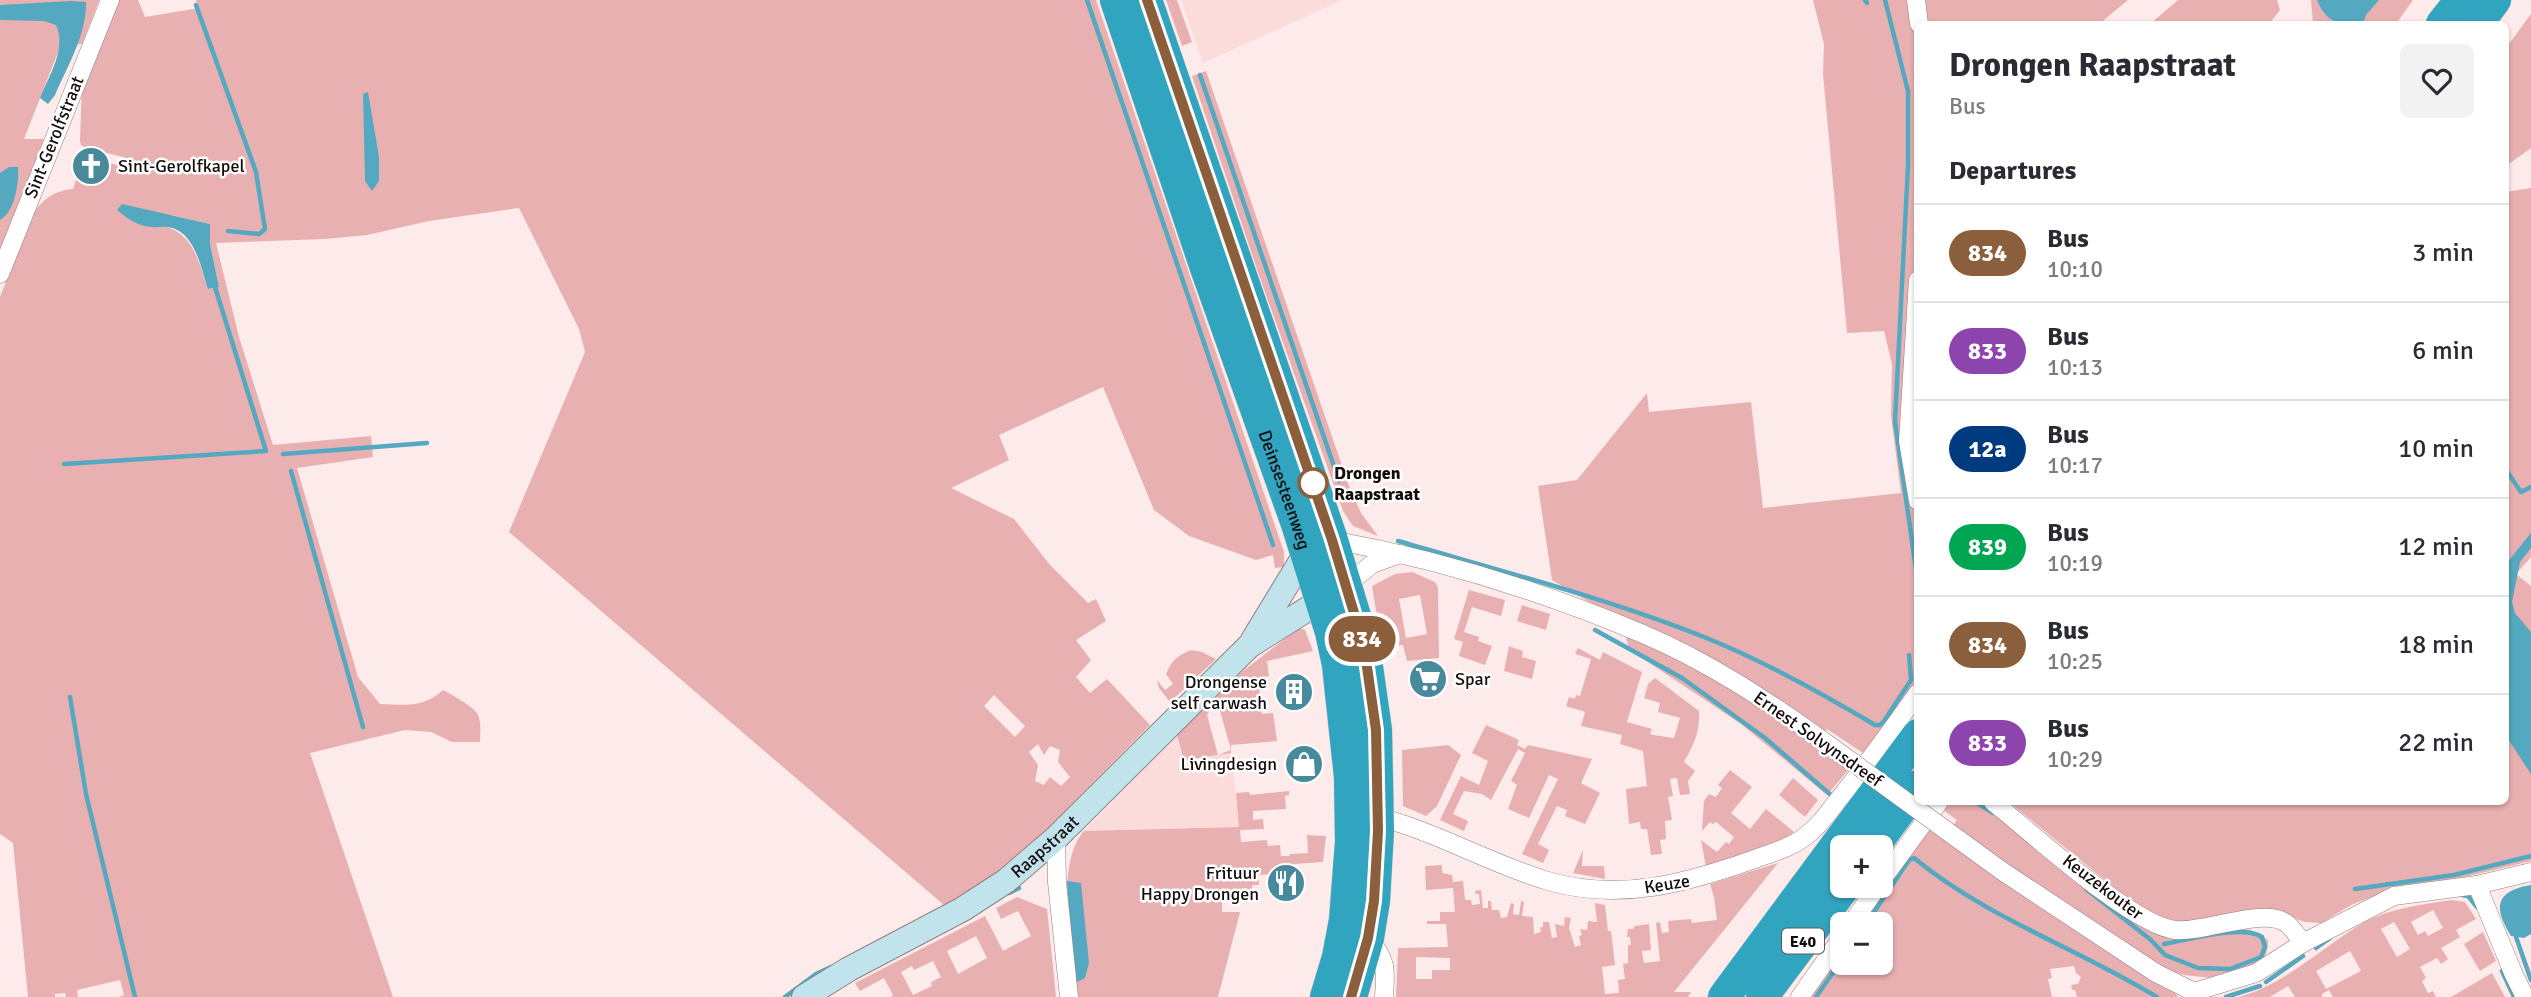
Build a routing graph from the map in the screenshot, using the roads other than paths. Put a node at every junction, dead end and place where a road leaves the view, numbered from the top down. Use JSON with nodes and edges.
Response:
{"nodes":[{"id":1,"x":110,"y":0,"type":"edge"},
{"id":2,"x":1116,"y":0,"type":"edge"},
{"id":3,"x":1146,"y":0,"type":"edge"},
{"id":4,"x":1916,"y":0,"type":"edge"},
{"id":5,"x":2460,"y":0,"type":"edge"},
{"id":6,"x":2495,"y":0,"type":"edge"},
{"id":7,"x":1919,"y":21,"type":"edge"},
{"id":8,"x":2444,"y":21,"type":"edge"},
{"id":9,"x":2479,"y":21,"type":"edge"},
{"id":10,"x":0,"y":274,"type":"edge"},
{"id":11,"x":1914,"y":344,"type":"edge"},
{"id":12,"x":1914,"y":477,"type":"edge"},
{"id":13,"x":1319,"y":546,"type":"junction"},
{"id":14,"x":1400,"y":554,"type":"junction"},
{"id":15,"x":1334,"y":592,"type":"junction"},
{"id":16,"x":1249,"y":646,"type":"junction"},
{"id":17,"x":1914,"y":699,"type":"edge"},
{"id":18,"x":1914,"y":740,"type":"edge"},
{"id":19,"x":1914,"y":791,"type":"edge"},
{"id":20,"x":1937,"y":805,"type":"edge"},
{"id":21,"x":1997,"y":805,"type":"edge"},
{"id":22,"x":1365,"y":814,"type":"junction"},
{"id":23,"x":1882,"y":835,"type":"edge"},
{"id":24,"x":1056,"y":838,"type":"junction"},
{"id":25,"x":1893,"y":865,"type":"edge"},
{"id":26,"x":2531,"y":872,"type":"edge"},
{"id":27,"x":2477,"y":885,"type":"junction"},
{"id":28,"x":1836,"y":898,"type":"edge"},
{"id":29,"x":1356,"y":936,"type":"junction"},
{"id":30,"x":2303,"y":943,"type":"junction"},
{"id":31,"x":1830,"y":954,"type":"edge"},
{"id":32,"x":2195,"y":995,"type":"edge"},
{"id":33,"x":804,"y":997,"type":"edge"},
{"id":34,"x":1069,"y":997,"type":"edge"},
{"id":35,"x":1326,"y":997,"type":"edge"},
{"id":36,"x":1351,"y":997,"type":"edge"},
{"id":37,"x":1384,"y":997,"type":"edge"},
{"id":38,"x":1724,"y":997,"type":"edge"},
{"id":39,"x":1762,"y":997,"type":"edge"},
{"id":40,"x":1800,"y":997,"type":"edge"},
{"id":41,"x":2525,"y":997,"type":"edge"}],
"edges":[{"from":1,"to":10,"type":"street","name":"Sint-Gerolfstraat"},
{"from":2,"to":13,"type":"highway","name":"Deinsesteenweg"},
{"from":3,"to":13,"type":"highway","name":"Deinsesteenweg"},
{"from":4,"to":7,"type":"street"},
{"from":5,"to":8,"type":"highway"},
{"from":6,"to":9,"type":"highway"},
{"from":11,"to":12,"type":"street"},
{"from":13,"to":14,"type":"street","name":"Ernest Solvynsdreef"},
{"from":13,"to":15,"type":"highway","name":"Deinsesteenweg"},
{"from":13,"to":16,"type":"street","name":"Raapstraat"},
{"from":14,"to":15,"type":"street"},
{"from":14,"to":32,"type":"street","name":"Ernest Solvynsdreef","bridge":true},
{"from":15,"to":16,"type":"street","name":"Raapstraat"},
{"from":15,"to":22,"type":"highway","name":"Deinsesteenweg"},
{"from":16,"to":24,"type":"street","name":"Raapstraat"},
{"from":17,"to":22,"type":"street","name":"Keuze"},
{"from":18,"to":38,"type":"highway","number":"E40"},
{"from":19,"to":23,"type":"highway"},
{"from":20,"to":25,"type":"street"},
{"from":21,"to":30,"type":"street","name":"Keuzekouter"},
{"from":22,"to":29,"type":"highway","name":"Deinsesteenweg"},
{"from":24,"to":33,"type":"street","name":"Raapstraat"},
{"from":24,"to":34,"type":"street"},
{"from":26,"to":27,"type":"street"},
{"from":27,"to":30,"type":"street"},
{"from":27,"to":41,"type":"street"},
{"from":28,"to":39,"type":"highway","number":"E40"},
{"from":29,"to":35,"type":"highway","name":"Deinsesteenweg"},
{"from":29,"to":36,"type":"highway","name":"Deinsesteenweg"},
{"from":29,"to":37,"type":"street"},
{"from":30,"to":32,"type":"street"},
{"from":31,"to":40,"type":"street"}]}
